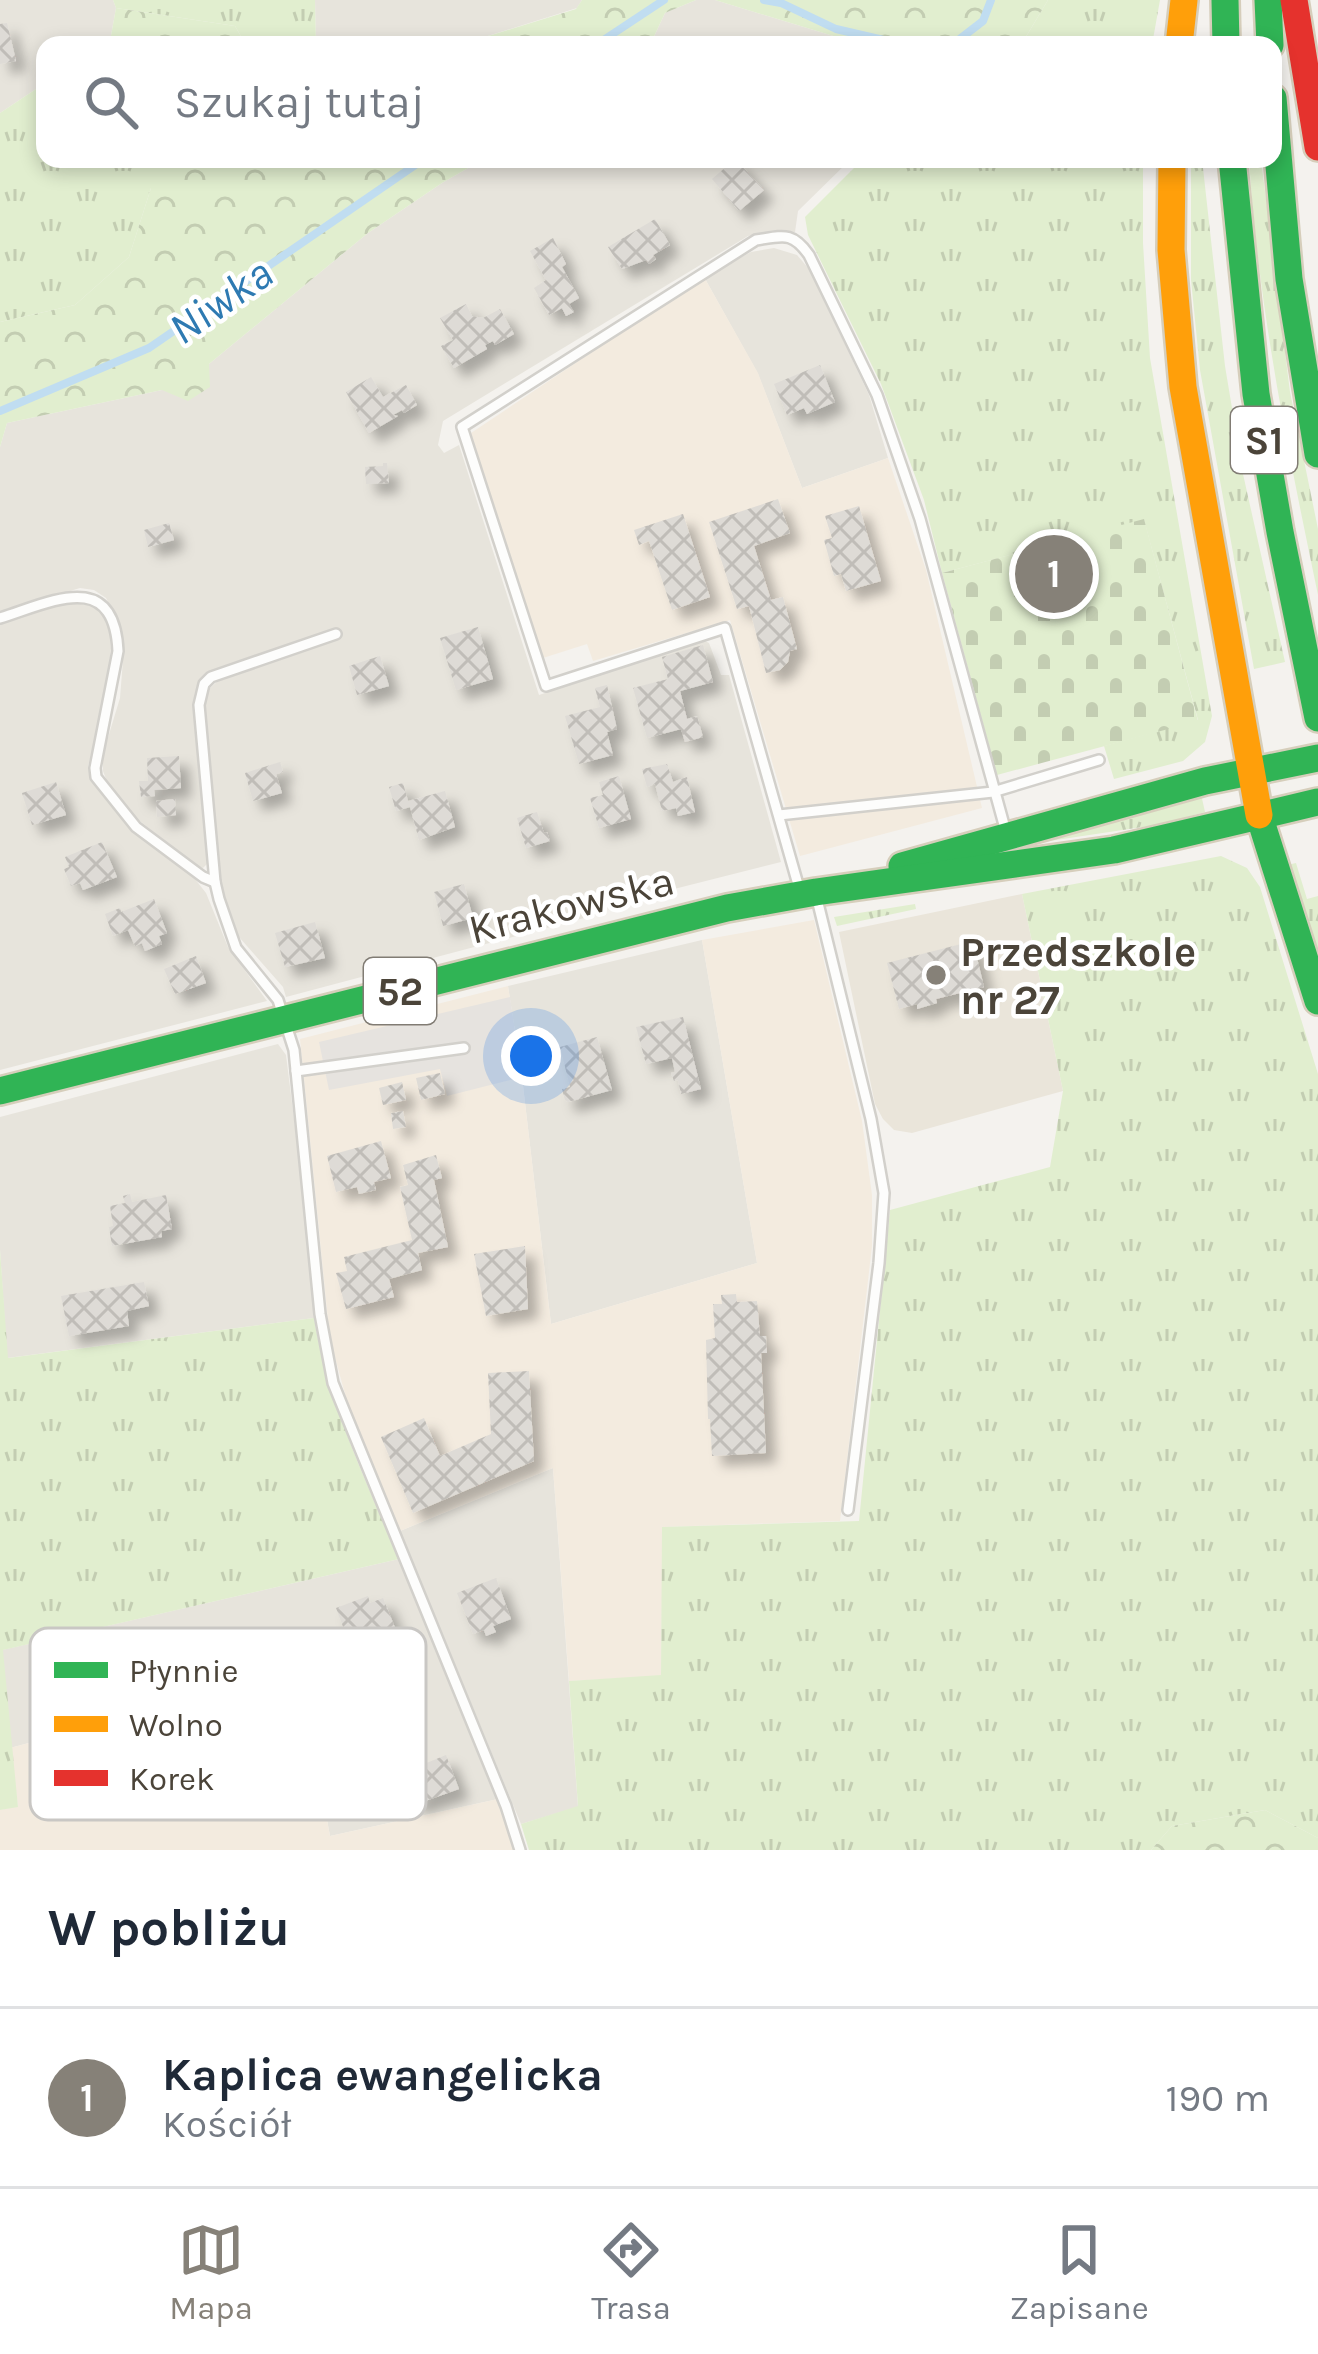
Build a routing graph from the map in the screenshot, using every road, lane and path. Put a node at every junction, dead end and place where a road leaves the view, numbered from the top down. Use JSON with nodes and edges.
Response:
{"nodes":[{"id":1,"x":1184,"y":0,"type":"edge"},
{"id":2,"x":1225,"y":0,"type":"edge"},
{"id":3,"x":1268,"y":0,"type":"edge"},
{"id":4,"x":1294,"y":0,"type":"edge"},
{"id":5,"x":1181,"y":36,"type":"edge"},
{"id":6,"x":1226,"y":36,"type":"edge"},
{"id":7,"x":1270,"y":36,"type":"edge"},
{"id":8,"x":1318,"y":147,"type":"edge"},
{"id":9,"x":1172,"y":168,"type":"edge"},
{"id":10,"x":1233,"y":168,"type":"edge"},
{"id":11,"x":1279,"y":168,"type":"edge"},
{"id":12,"x":1318,"y":454,"type":"edge"},
{"id":13,"x":0,"y":618,"type":"edge"},
{"id":14,"x":336,"y":634,"type":"dead end"},
{"id":15,"x":1318,"y":718,"type":"edge"},
{"id":16,"x":1099,"y":760,"type":"dead end"},
{"id":17,"x":1310,"y":760,"type":"edge"},
{"id":18,"x":1251,"y":771,"type":"junction"},
{"id":19,"x":993,"y":792,"type":"junction"},
{"id":20,"x":1313,"y":803,"type":"edge"},
{"id":21,"x":779,"y":814,"type":"junction"},
{"id":22,"x":1259,"y":816,"type":"junction"},
{"id":23,"x":1008,"y":836,"type":"junction"},
{"id":24,"x":215,"y":882,"type":"junction"},
{"id":25,"x":808,"y":891,"type":"junction"},
{"id":26,"x":1318,"y":1001,"type":"edge"},
{"id":27,"x":286,"y":1020,"type":"junction"},
{"id":28,"x":464,"y":1048,"type":"dead end"},
{"id":29,"x":296,"y":1071,"type":"junction"},
{"id":30,"x":0,"y":1091,"type":"edge"},
{"id":31,"x":848,"y":1510,"type":"dead end"},
{"id":32,"x":520,"y":1850,"type":"edge"}],
"edges":[{"from":1,"to":5,"type":"main road"},
{"from":2,"to":6,"type":"main road"},
{"from":3,"to":7,"type":"main road"},
{"from":4,"to":8,"type":"main road"},
{"from":9,"to":18,"type":"main road"},
{"from":10,"to":15,"type":"main road","number":"S1"},
{"from":11,"to":12,"type":"main road","number":"S1"},
{"from":13,"to":24,"type":"lane"},
{"from":14,"to":24,"type":"lane"},
{"from":16,"to":19,"type":"lane"},
{"from":17,"to":18,"type":"main road","name":"Krakowska","number":"52"},
{"from":18,"to":22,"type":"main road"},
{"from":18,"to":23,"type":"main road","name":"Krakowska","number":"52"},
{"from":19,"to":21,"type":"lane"},
{"from":19,"to":21,"type":"lane"},
{"from":19,"to":23,"type":"lane"},
{"from":20,"to":22,"type":"main road","name":"Krakowska","number":"52"},
{"from":21,"to":25,"type":"lane"},
{"from":22,"to":25,"type":"main road","name":"Krakowska","number":"52"},
{"from":22,"to":26,"type":"main road"},
{"from":23,"to":25,"type":"main road","name":"Krakowska","number":"52"},
{"from":24,"to":27,"type":"lane"},
{"from":25,"to":27,"type":"main road","name":"Krakowska","number":"52"},
{"from":25,"to":31,"type":"lane"},
{"from":27,"to":29,"type":"lane"},
{"from":27,"to":30,"type":"main road","name":"Krakowska","number":"52"},
{"from":28,"to":29,"type":"lane"},
{"from":29,"to":32,"type":"lane"}]}
